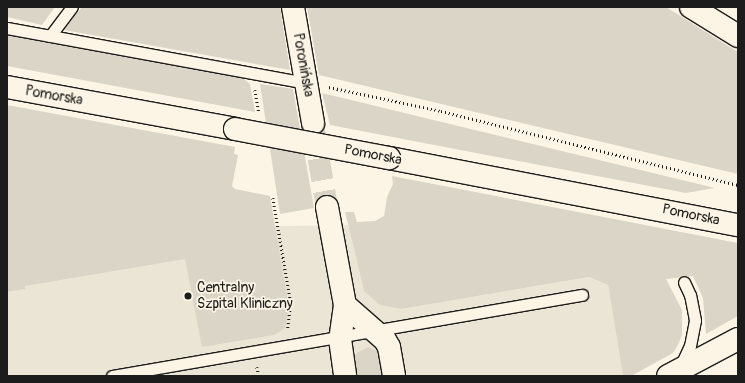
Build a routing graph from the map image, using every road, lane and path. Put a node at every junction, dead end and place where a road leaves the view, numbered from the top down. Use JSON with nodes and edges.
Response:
{"nodes":[{"id":1,"x":72,"y":7,"type":"edge"},
{"id":2,"x":293,"y":7,"type":"edge"},
{"id":3,"x":691,"y":7,"type":"edge"},
{"id":4,"x":7,"y":28,"type":"edge"},
{"id":5,"x":50,"y":36,"type":"junction"},
{"id":6,"x":738,"y":36,"type":"edge"},
{"id":7,"x":307,"y":83,"type":"junction"},
{"id":8,"x":7,"y":87,"type":"edge"},
{"id":9,"x":312,"y":122,"type":"tunnel mouth"},
{"id":10,"x":738,"y":185,"type":"edge"},
{"id":11,"x":274,"y":198,"type":"dead end"},
{"id":12,"x":328,"y":207,"type":"tunnel mouth"},
{"id":13,"x":738,"y":225,"type":"edge"},
{"id":14,"x":684,"y":282,"type":"dead end"},
{"id":15,"x":582,"y":295,"type":"dead end"},
{"id":16,"x":345,"y":305,"type":"junction"},
{"id":17,"x":375,"y":330,"type":"junction"},
{"id":18,"x":285,"y":332,"type":"dead end"},
{"id":19,"x":340,"y":339,"type":"junction"},
{"id":20,"x":738,"y":339,"type":"edge"},
{"id":21,"x":672,"y":374,"type":"edge"},
{"id":22,"x":112,"y":376,"type":"edge"},
{"id":23,"x":345,"y":376,"type":"edge"},
{"id":24,"x":394,"y":376,"type":"edge"}],
"edges":[{"from":1,"to":5,"type":"lane"},
{"from":2,"to":7,"type":"street","name":"Poronińska"},
{"from":3,"to":6,"type":"street"},
{"from":4,"to":5,"type":"lane"},
{"from":5,"to":7,"type":"lane"},
{"from":7,"to":9,"type":"street","name":"Poronińska"},
{"from":7,"to":10,"type":"path"},
{"from":8,"to":13,"type":"street","name":"Pomorska","bridge":true},
{"from":11,"to":18,"type":"path"},
{"from":12,"to":16,"type":"street"},
{"from":14,"to":21,"type":"lane"},
{"from":15,"to":17,"type":"lane"},
{"from":16,"to":17,"type":"street"},
{"from":16,"to":19,"type":"street"},
{"from":17,"to":19,"type":"lane"},
{"from":17,"to":24,"type":"street"},
{"from":19,"to":22,"type":"lane"},
{"from":19,"to":23,"type":"street"},
{"from":20,"to":21,"type":"street"}]}
